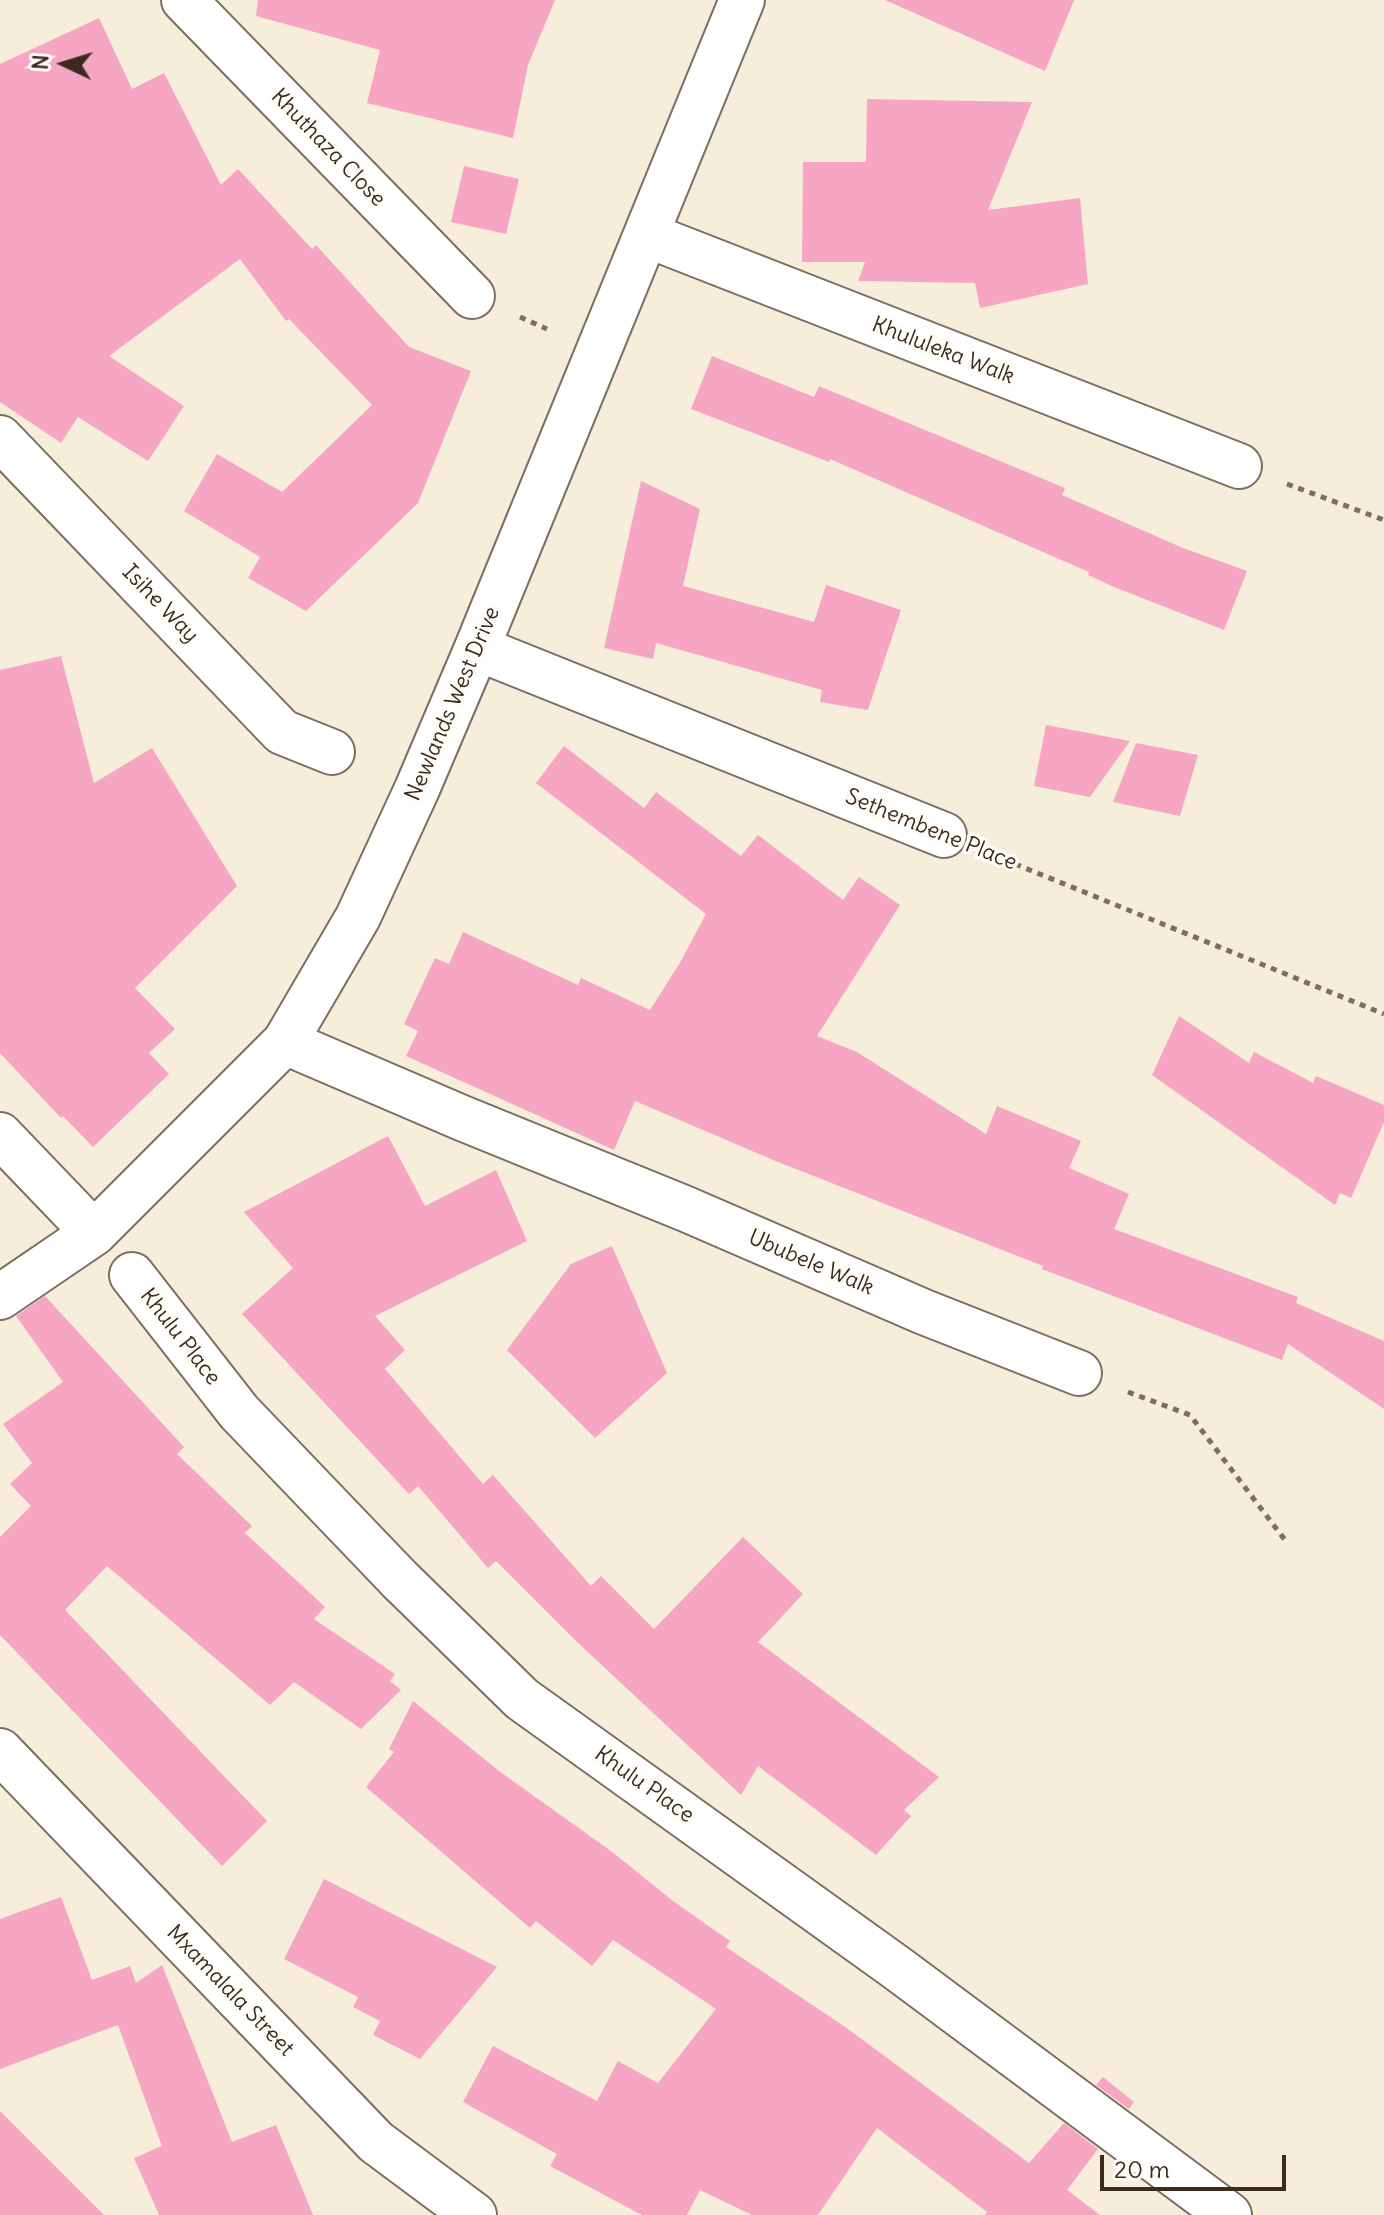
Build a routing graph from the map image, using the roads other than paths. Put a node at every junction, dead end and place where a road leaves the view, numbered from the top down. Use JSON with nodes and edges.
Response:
{"nodes":[{"id":1,"x":184,"y":0,"type":"edge"},
{"id":2,"x":742,"y":0,"type":"edge"},
{"id":3,"x":647,"y":235,"type":"junction"},
{"id":4,"x":472,"y":296,"type":"dead end"},
{"id":5,"x":0,"y":438,"type":"edge"},
{"id":6,"x":1239,"y":466,"type":"road end"},
{"id":7,"x":477,"y":648,"type":"junction"},
{"id":8,"x":332,"y":752,"type":"dead end"},
{"id":9,"x":944,"y":835,"type":"road end"},
{"id":10,"x":285,"y":1042,"type":"junction"},
{"id":11,"x":0,"y":1135,"type":"edge"},
{"id":12,"x":94,"y":1233,"type":"junction"},
{"id":13,"x":132,"y":1275,"type":"dead end"},
{"id":14,"x":0,"y":1297,"type":"edge"},
{"id":15,"x":1079,"y":1373,"type":"road end"},
{"id":16,"x":0,"y":1751,"type":"edge"},
{"id":17,"x":474,"y":2215,"type":"edge"},
{"id":18,"x":1229,"y":2215,"type":"edge"}],
"edges":[{"from":1,"to":4,"type":"street","name":"Khuthaza Close"},
{"from":2,"to":3,"type":"street","name":"Newlands West Drive"},
{"from":3,"to":6,"type":"street","name":"Khululeka Walk"},
{"from":3,"to":7,"type":"street","name":"Newlands West Drive"},
{"from":5,"to":8,"type":"street","name":"Isihe Way"},
{"from":7,"to":9,"type":"street","name":"Sethembene Place"},
{"from":7,"to":10,"type":"street","name":"Newlands West Drive"},
{"from":10,"to":12,"type":"street","name":"Newlands West Drive"},
{"from":10,"to":15,"type":"street","name":"Ububele Walk"},
{"from":11,"to":12,"type":"street"},
{"from":12,"to":14,"type":"street","name":"Newlands West Drive"},
{"from":13,"to":18,"type":"street","name":"Khulu Place"},
{"from":16,"to":17,"type":"street","name":"Mxamalala Street"}]}
